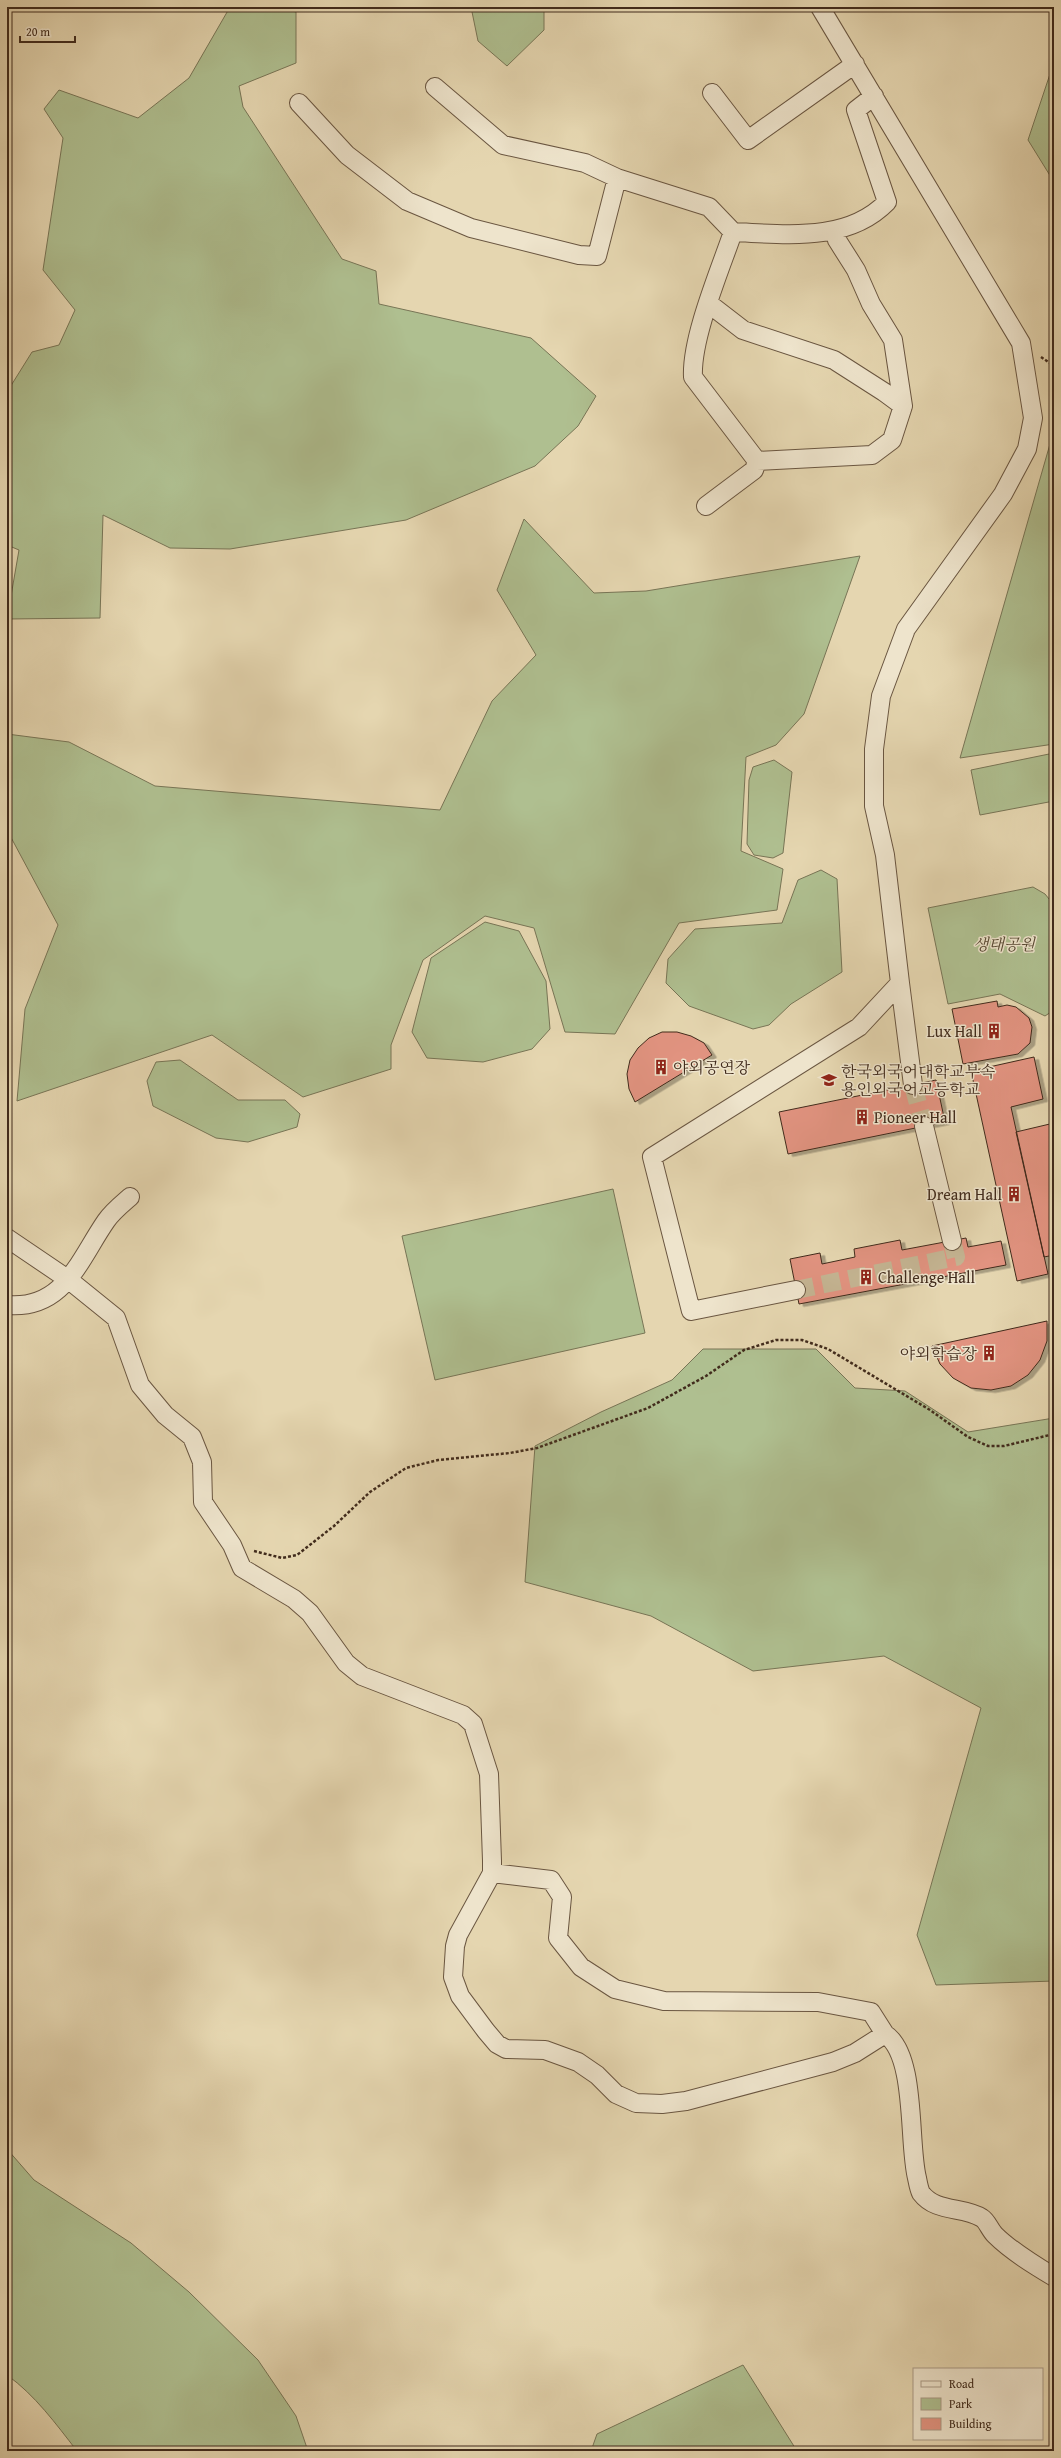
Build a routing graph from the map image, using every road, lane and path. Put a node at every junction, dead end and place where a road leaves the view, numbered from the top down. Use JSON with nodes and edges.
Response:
{"nodes":[{"id":1,"x":820,"y":7,"type":"edge"},
{"id":2,"x":855,"y":64,"type":"junction"},
{"id":3,"x":435,"y":87,"type":"dead end"},
{"id":4,"x":712,"y":93,"type":"dead end"},
{"id":5,"x":874,"y":96,"type":"junction"},
{"id":6,"x":299,"y":103,"type":"dead end"},
{"id":7,"x":617,"y":178,"type":"junction"},
{"id":8,"x":835,"y":231,"type":"junction"},
{"id":9,"x":733,"y":232,"type":"junction"},
{"id":10,"x":708,"y":303,"type":"junction"},
{"id":11,"x":903,"y":406,"type":"junction"},
{"id":12,"x":757,"y":461,"type":"junction"},
{"id":13,"x":706,"y":506,"type":"dead end"},
{"id":14,"x":900,"y":983,"type":"junction"},
{"id":15,"x":913,"y":1085,"type":"tunnel mouth"},
{"id":16,"x":924,"y":1126,"type":"tunnel mouth"},
{"id":17,"x":130,"y":1196,"type":"dead end"},
{"id":18,"x":7,"y":1238,"type":"edge"},
{"id":19,"x":952,"y":1241,"type":"tunnel mouth"},
{"id":20,"x":69,"y":1280,"type":"junction"},
{"id":21,"x":796,"y":1290,"type":"tunnel mouth"},
{"id":22,"x":7,"y":1305,"type":"edge"},
{"id":23,"x":1054,"y":1434,"type":"edge"},
{"id":24,"x":232,"y":1546,"type":"junction"},
{"id":25,"x":492,"y":1873,"type":"junction"},
{"id":26,"x":885,"y":2034,"type":"junction"},
{"id":27,"x":1054,"y":2277,"type":"edge"}],
"edges":[{"from":1,"to":2,"type":"street"},
{"from":2,"to":4,"type":"street"},
{"from":2,"to":5,"type":"street"},
{"from":3,"to":7,"type":"street"},
{"from":5,"to":8,"type":"street"},
{"from":5,"to":14,"type":"street"},
{"from":6,"to":7,"type":"street"},
{"from":7,"to":9,"type":"street"},
{"from":8,"to":9,"type":"street"},
{"from":8,"to":11,"type":"street"},
{"from":9,"to":10,"type":"street"},
{"from":10,"to":11,"type":"street"},
{"from":10,"to":12,"type":"street"},
{"from":11,"to":12,"type":"street"},
{"from":12,"to":13,"type":"street"},
{"from":14,"to":15,"type":"street"},
{"from":14,"to":21,"type":"street"},
{"from":16,"to":19,"type":"street"},
{"from":17,"to":20,"type":"street"},
{"from":18,"to":20,"type":"street"},
{"from":20,"to":22,"type":"street"},
{"from":20,"to":24,"type":"street"},
{"from":23,"to":24,"type":"path"},
{"from":24,"to":25,"type":"street"},
{"from":25,"to":26,"type":"street"},
{"from":25,"to":26,"type":"street"},
{"from":26,"to":27,"type":"street"}]}
